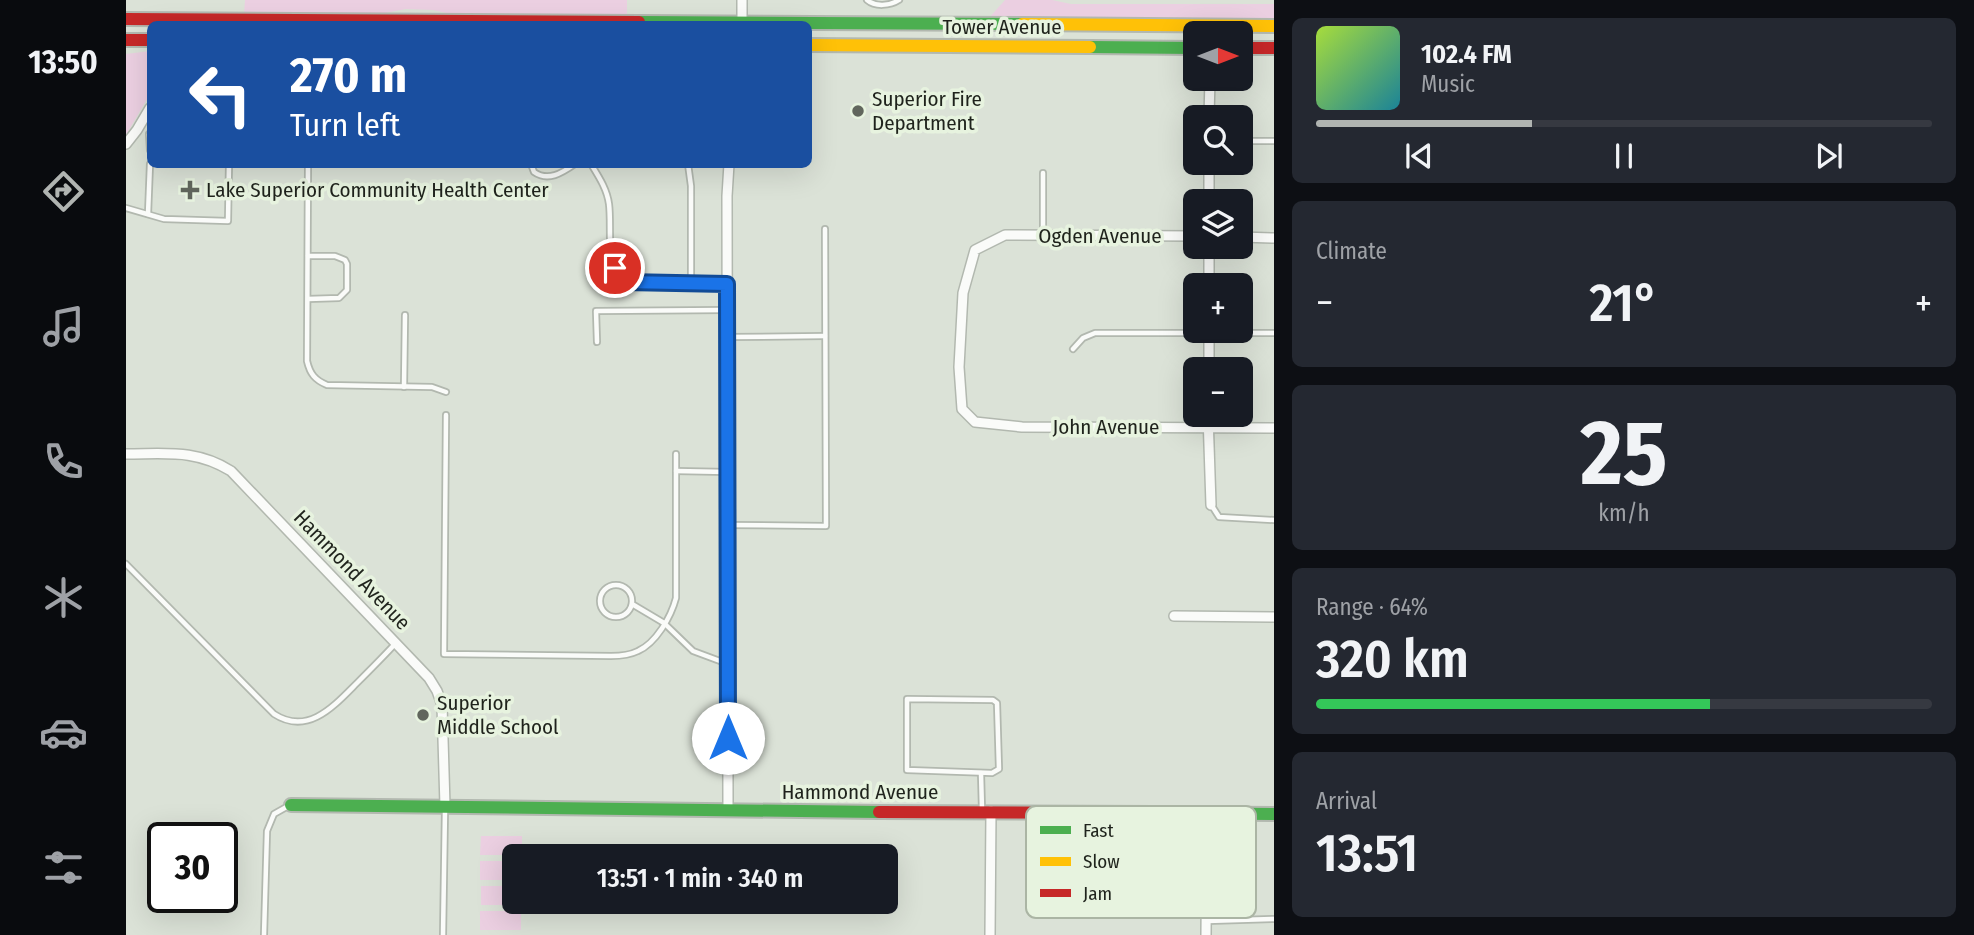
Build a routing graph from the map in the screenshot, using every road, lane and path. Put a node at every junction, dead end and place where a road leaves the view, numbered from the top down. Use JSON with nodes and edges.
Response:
{"nodes":[{"id":1,"x":742,"y":0,"type":"edge"},
{"id":2,"x":867,"y":0,"type":"edge"},
{"id":3,"x":898,"y":0,"type":"edge"},
{"id":4,"x":126,"y":19,"type":"edge"},
{"id":5,"x":434,"y":21,"type":"edge"},
{"id":6,"x":742,"y":21,"type":"edge"},
{"id":7,"x":812,"y":24,"type":"edge"},
{"id":8,"x":1274,"y":26,"type":"edge"},
{"id":9,"x":1253,"y":27,"type":"edge"},
{"id":10,"x":1183,"y":29,"type":"edge"},
{"id":11,"x":126,"y":40,"type":"edge"},
{"id":12,"x":147,"y":40,"type":"edge"},
{"id":13,"x":812,"y":45,"type":"edge"},
{"id":14,"x":1183,"y":48,"type":"edge"},
{"id":15,"x":1253,"y":48,"type":"edge"},
{"id":16,"x":1274,"y":48,"type":"edge"},
{"id":17,"x":147,"y":113,"type":"edge"},
{"id":18,"x":135,"y":134,"type":"junction"},
{"id":19,"x":147,"y":134,"type":"edge"},
{"id":20,"x":1253,"y":141,"type":"edge"},
{"id":21,"x":1274,"y":141,"type":"edge"},
{"id":22,"x":126,"y":144,"type":"edge"},
{"id":23,"x":150,"y":168,"type":"edge"},
{"id":24,"x":229,"y":168,"type":"edge"},
{"id":25,"x":308,"y":168,"type":"edge"},
{"id":26,"x":532,"y":168,"type":"edge"},
{"id":27,"x":569,"y":168,"type":"edge"},
{"id":28,"x":594,"y":168,"type":"edge"},
{"id":29,"x":689,"y":168,"type":"edge"},
{"id":30,"x":729,"y":168,"type":"edge"},
{"id":31,"x":1043,"y":173,"type":"dead end"},
{"id":32,"x":126,"y":208,"type":"edge"},
{"id":33,"x":148,"y":214,"type":"junction"},
{"id":34,"x":825,"y":229,"type":"dead end"},
{"id":35,"x":1005,"y":235,"type":"joint"},
{"id":36,"x":1044,"y":235,"type":"junction"},
{"id":37,"x":1183,"y":236,"type":"edge"},
{"id":38,"x":1253,"y":237,"type":"edge"},
{"id":39,"x":1274,"y":238,"type":"edge"},
{"id":40,"x":308,"y":256,"type":"junction"},
{"id":41,"x":691,"y":284,"type":"junction"},
{"id":42,"x":727,"y":284,"type":"junction"},
{"id":43,"x":308,"y":299,"type":"junction"},
{"id":44,"x":727,"y":310,"type":"junction"},
{"id":45,"x":405,"y":315,"type":"dead end"},
{"id":46,"x":1183,"y":332,"type":"edge"},
{"id":47,"x":1253,"y":333,"type":"edge"},
{"id":48,"x":1274,"y":333,"type":"edge"},
{"id":49,"x":825,"y":336,"type":"junction"},
{"id":50,"x":727,"y":337,"type":"junction"},
{"id":51,"x":597,"y":342,"type":"dead end"},
{"id":52,"x":1073,"y":349,"type":"dead end"},
{"id":53,"x":404,"y":387,"type":"junction"},
{"id":54,"x":446,"y":392,"type":"dead end"},
{"id":55,"x":446,"y":415,"type":"dead end"},
{"id":56,"x":1208,"y":428,"type":"junction"},
{"id":57,"x":1274,"y":428,"type":"edge"},
{"id":58,"x":126,"y":454,"type":"edge"},
{"id":59,"x":676,"y":454,"type":"dead end"},
{"id":60,"x":677,"y":471,"type":"junction"},
{"id":61,"x":727,"y":472,"type":"junction"},
{"id":62,"x":1211,"y":505,"type":"joint"},
{"id":63,"x":1274,"y":520,"type":"edge"},
{"id":64,"x":727,"y":525,"type":"junction"},
{"id":65,"x":126,"y":564,"type":"edge"},
{"id":66,"x":632,"y":604,"type":"junction"},
{"id":67,"x":1174,"y":616,"type":"dead end"},
{"id":68,"x":1274,"y":617,"type":"edge"},
{"id":69,"x":664,"y":623,"type":"junction"},
{"id":70,"x":395,"y":644,"type":"junction"},
{"id":71,"x":729,"y":665,"type":"junction"},
{"id":72,"x":981,"y":773,"type":"junction"},
{"id":73,"x":290,"y":804,"type":"joint"},
{"id":74,"x":445,"y":806,"type":"junction"},
{"id":75,"x":728,"y":810,"type":"junction"},
{"id":76,"x":986,"y":811,"type":"junction"},
{"id":77,"x":1026,"y":811,"type":"edge"},
{"id":78,"x":1256,"y":814,"type":"edge"},
{"id":79,"x":1274,"y":814,"type":"edge"},
{"id":80,"x":1206,"y":918,"type":"edge"},
{"id":81,"x":1274,"y":919,"type":"edge"},
{"id":82,"x":1206,"y":921,"type":"junction"},
{"id":83,"x":264,"y":935,"type":"edge"},
{"id":84,"x":443,"y":935,"type":"edge"},
{"id":85,"x":990,"y":935,"type":"edge"},
{"id":86,"x":1206,"y":935,"type":"edge"}],
"edges":[{"from":1,"to":6,"type":"street"},
{"from":2,"to":3,"type":"lane"},
{"from":4,"to":5,"type":"main road","name":"Tower Avenue"},
{"from":7,"to":10,"type":"main road","name":"Tower Avenue"},
{"from":8,"to":9,"type":"main road","name":"Tower Avenue"},
{"from":11,"to":12,"type":"main road"},
{"from":13,"to":14,"type":"main road","name":"Tower Avenue"},
{"from":15,"to":16,"type":"main road"},
{"from":17,"to":18,"type":"street"},
{"from":18,"to":19,"type":"lane"},
{"from":18,"to":22,"type":"street"},
{"from":20,"to":21,"type":"lane"},
{"from":23,"to":33,"type":"lane"},
{"from":24,"to":33,"type":"lane"},
{"from":25,"to":40,"type":"lane"},
{"from":26,"to":27,"type":"lane"},
{"from":28,"to":41,"type":"lane"},
{"from":29,"to":41,"type":"lane"},
{"from":30,"to":42,"type":"street"},
{"from":31,"to":36,"type":"lane"},
{"from":32,"to":33,"type":"lane"},
{"from":34,"to":49,"type":"lane"},
{"from":35,"to":36,"type":"street","name":"Ogden Avenue"},
{"from":35,"to":56,"type":"street","name":"John Avenue"},
{"from":36,"to":37,"type":"street","name":"Ogden Avenue"},
{"from":38,"to":39,"type":"street"},
{"from":40,"to":43,"type":"lane"},
{"from":40,"to":43,"type":"lane"},
{"from":41,"to":42,"type":"lane"},
{"from":42,"to":44,"type":"street"},
{"from":43,"to":53,"type":"lane"},
{"from":44,"to":50,"type":"street"},
{"from":44,"to":51,"type":"lane"},
{"from":45,"to":53,"type":"lane"},
{"from":46,"to":52,"type":"lane"},
{"from":47,"to":48,"type":"lane"},
{"from":49,"to":50,"type":"lane"},
{"from":49,"to":64,"type":"lane"},
{"from":50,"to":61,"type":"street"},
{"from":53,"to":54,"type":"lane"},
{"from":55,"to":69,"type":"lane"},
{"from":56,"to":57,"type":"street","name":"John Avenue"},
{"from":56,"to":62,"type":"street"},
{"from":58,"to":70,"type":"street","name":"Hammond Avenue"},
{"from":59,"to":60,"type":"lane"},
{"from":60,"to":61,"type":"lane"},
{"from":60,"to":69,"type":"lane"},
{"from":61,"to":64,"type":"street"},
{"from":62,"to":63,"type":"lane"},
{"from":64,"to":71,"type":"street"},
{"from":65,"to":70,"type":"lane"},
{"from":66,"to":66,"type":"lane"},
{"from":66,"to":69,"type":"lane"},
{"from":67,"to":68,"type":"street"},
{"from":69,"to":71,"type":"lane"},
{"from":70,"to":74,"type":"street","name":"Hammond Avenue"},
{"from":71,"to":75,"type":"street"},
{"from":72,"to":72,"type":"lane"},
{"from":72,"to":76,"type":"lane"},
{"from":73,"to":74,"type":"main road","name":"Hammond Avenue"},
{"from":73,"to":83,"type":"lane"},
{"from":74,"to":75,"type":"main road","name":"Hammond Avenue"},
{"from":74,"to":84,"type":"lane"},
{"from":75,"to":76,"type":"main road","name":"Hammond Avenue"},
{"from":76,"to":77,"type":"main road","name":"Hammond Avenue"},
{"from":76,"to":85,"type":"street"},
{"from":78,"to":79,"type":"main road","name":"Hammond Avenue"},
{"from":80,"to":82,"type":"street"},
{"from":81,"to":82,"type":"lane"},
{"from":82,"to":86,"type":"street"}]}
